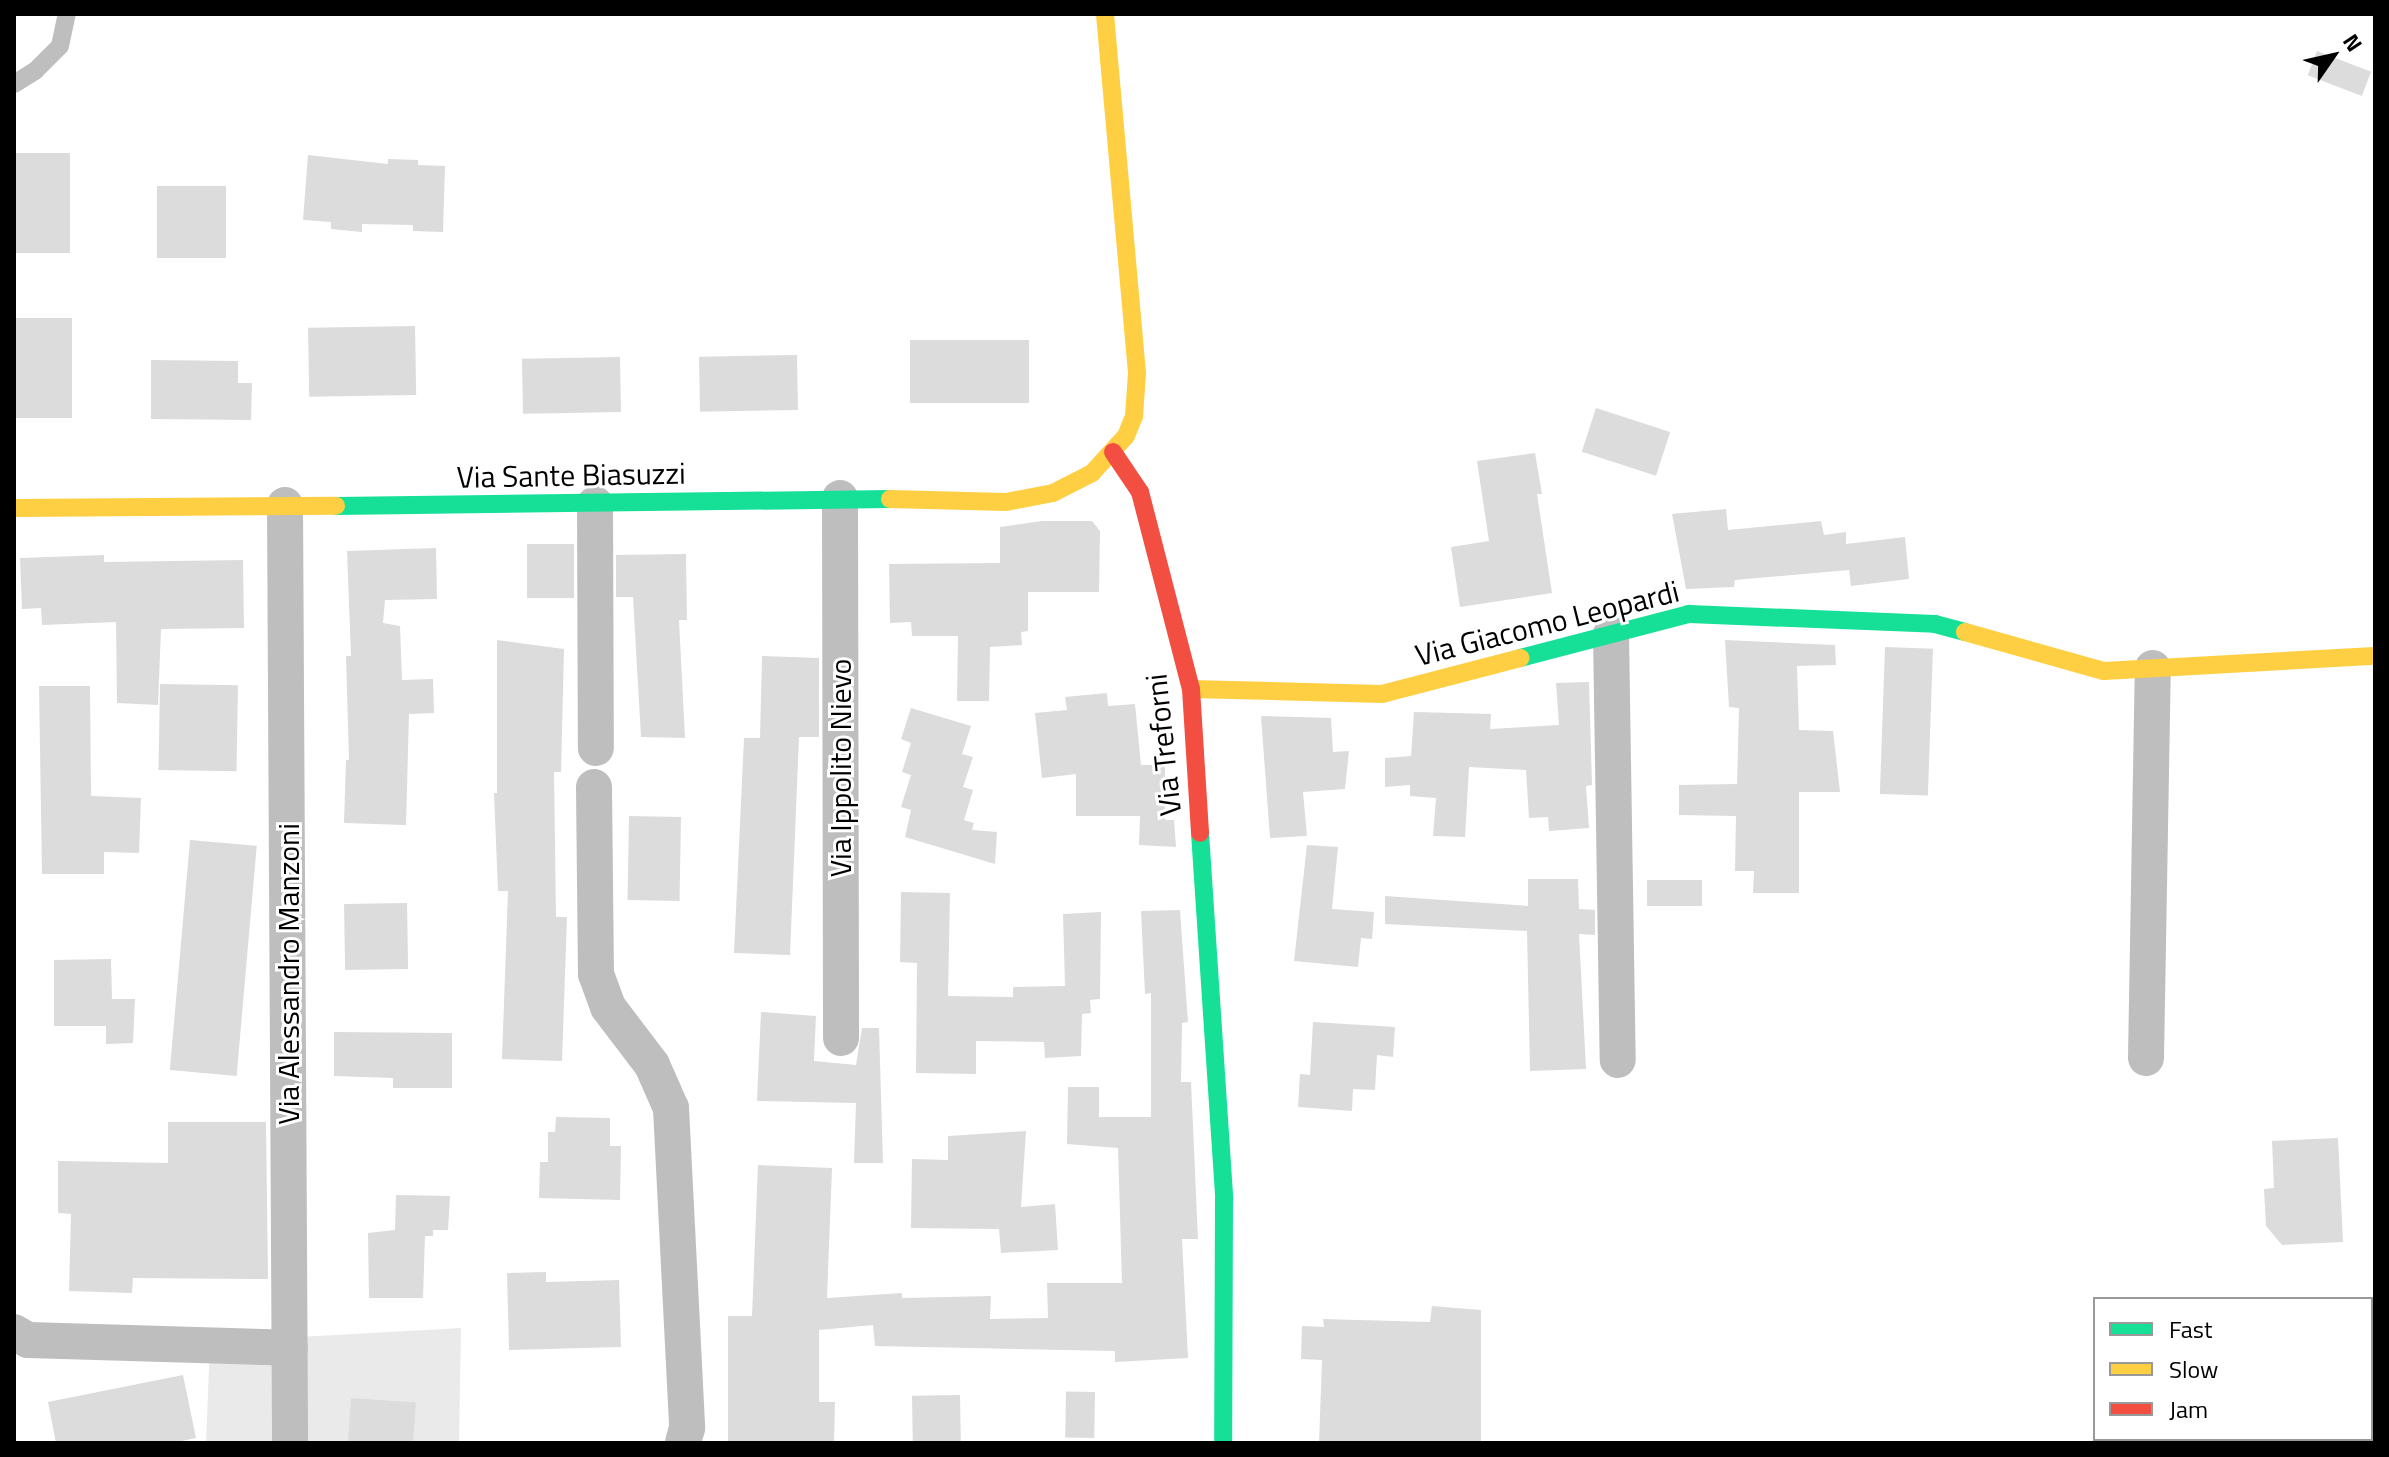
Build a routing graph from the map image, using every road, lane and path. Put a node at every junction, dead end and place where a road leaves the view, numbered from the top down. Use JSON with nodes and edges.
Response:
{"nodes":[{"id":1,"x":67,"y":14,"type":"edge"},
{"id":2,"x":1105,"y":14,"type":"edge"},
{"id":3,"x":14,"y":84,"type":"edge"},
{"id":4,"x":1113,"y":452,"type":"junction"},
{"id":5,"x":840,"y":498,"type":"junction"},
{"id":6,"x":595,"y":504,"type":"junction"},
{"id":7,"x":285,"y":505,"type":"junction"},
{"id":8,"x":14,"y":508,"type":"edge"},
{"id":9,"x":1611,"y":634,"type":"junction"},
{"id":10,"x":2375,"y":656,"type":"edge"},
{"id":11,"x":2153,"y":668,"type":"junction"},
{"id":12,"x":1191,"y":689,"type":"junction"},
{"id":13,"x":596,"y":748,"type":"dead end"},
{"id":14,"x":594,"y":787,"type":"dead end"},
{"id":15,"x":841,"y":1038,"type":"dead end"},
{"id":16,"x":2146,"y":1058,"type":"dead end"},
{"id":17,"x":1618,"y":1060,"type":"dead end"},
{"id":18,"x":14,"y":1332,"type":"edge"},
{"id":19,"x":290,"y":1348,"type":"junction"},
{"id":20,"x":290,"y":1443,"type":"edge"},
{"id":21,"x":683,"y":1443,"type":"edge"},
{"id":22,"x":1223,"y":1443,"type":"edge"}],
"edges":[{"from":1,"to":3,"type":"lane"},
{"from":2,"to":4,"type":"street"},
{"from":4,"to":5,"type":"street","name":"Via Sante Biasuzzi"},
{"from":4,"to":12,"type":"street","name":"Via Treforni"},
{"from":5,"to":6,"type":"street","name":"Via Sante Biasuzzi"},
{"from":5,"to":15,"type":"street","name":"Via Ippolito Nievo"},
{"from":6,"to":7,"type":"street","name":"Via Sante Biasuzzi"},
{"from":6,"to":13,"type":"street"},
{"from":7,"to":8,"type":"street","name":"Via Sante Biasuzzi"},
{"from":7,"to":19,"type":"street","name":"Via Alessandro Manzoni"},
{"from":9,"to":11,"type":"street","name":"Via Giacomo Leopardi"},
{"from":9,"to":12,"type":"street","name":"Via Giacomo Leopardi"},
{"from":9,"to":17,"type":"street"},
{"from":10,"to":11,"type":"street","name":"Via Giacomo Leopardi"},
{"from":11,"to":16,"type":"street"},
{"from":12,"to":22,"type":"street","name":"Via Treforni"},
{"from":14,"to":21,"type":"street"},
{"from":18,"to":19,"type":"street"},
{"from":19,"to":20,"type":"street","name":"Via Alessandro Manzoni"}]}
